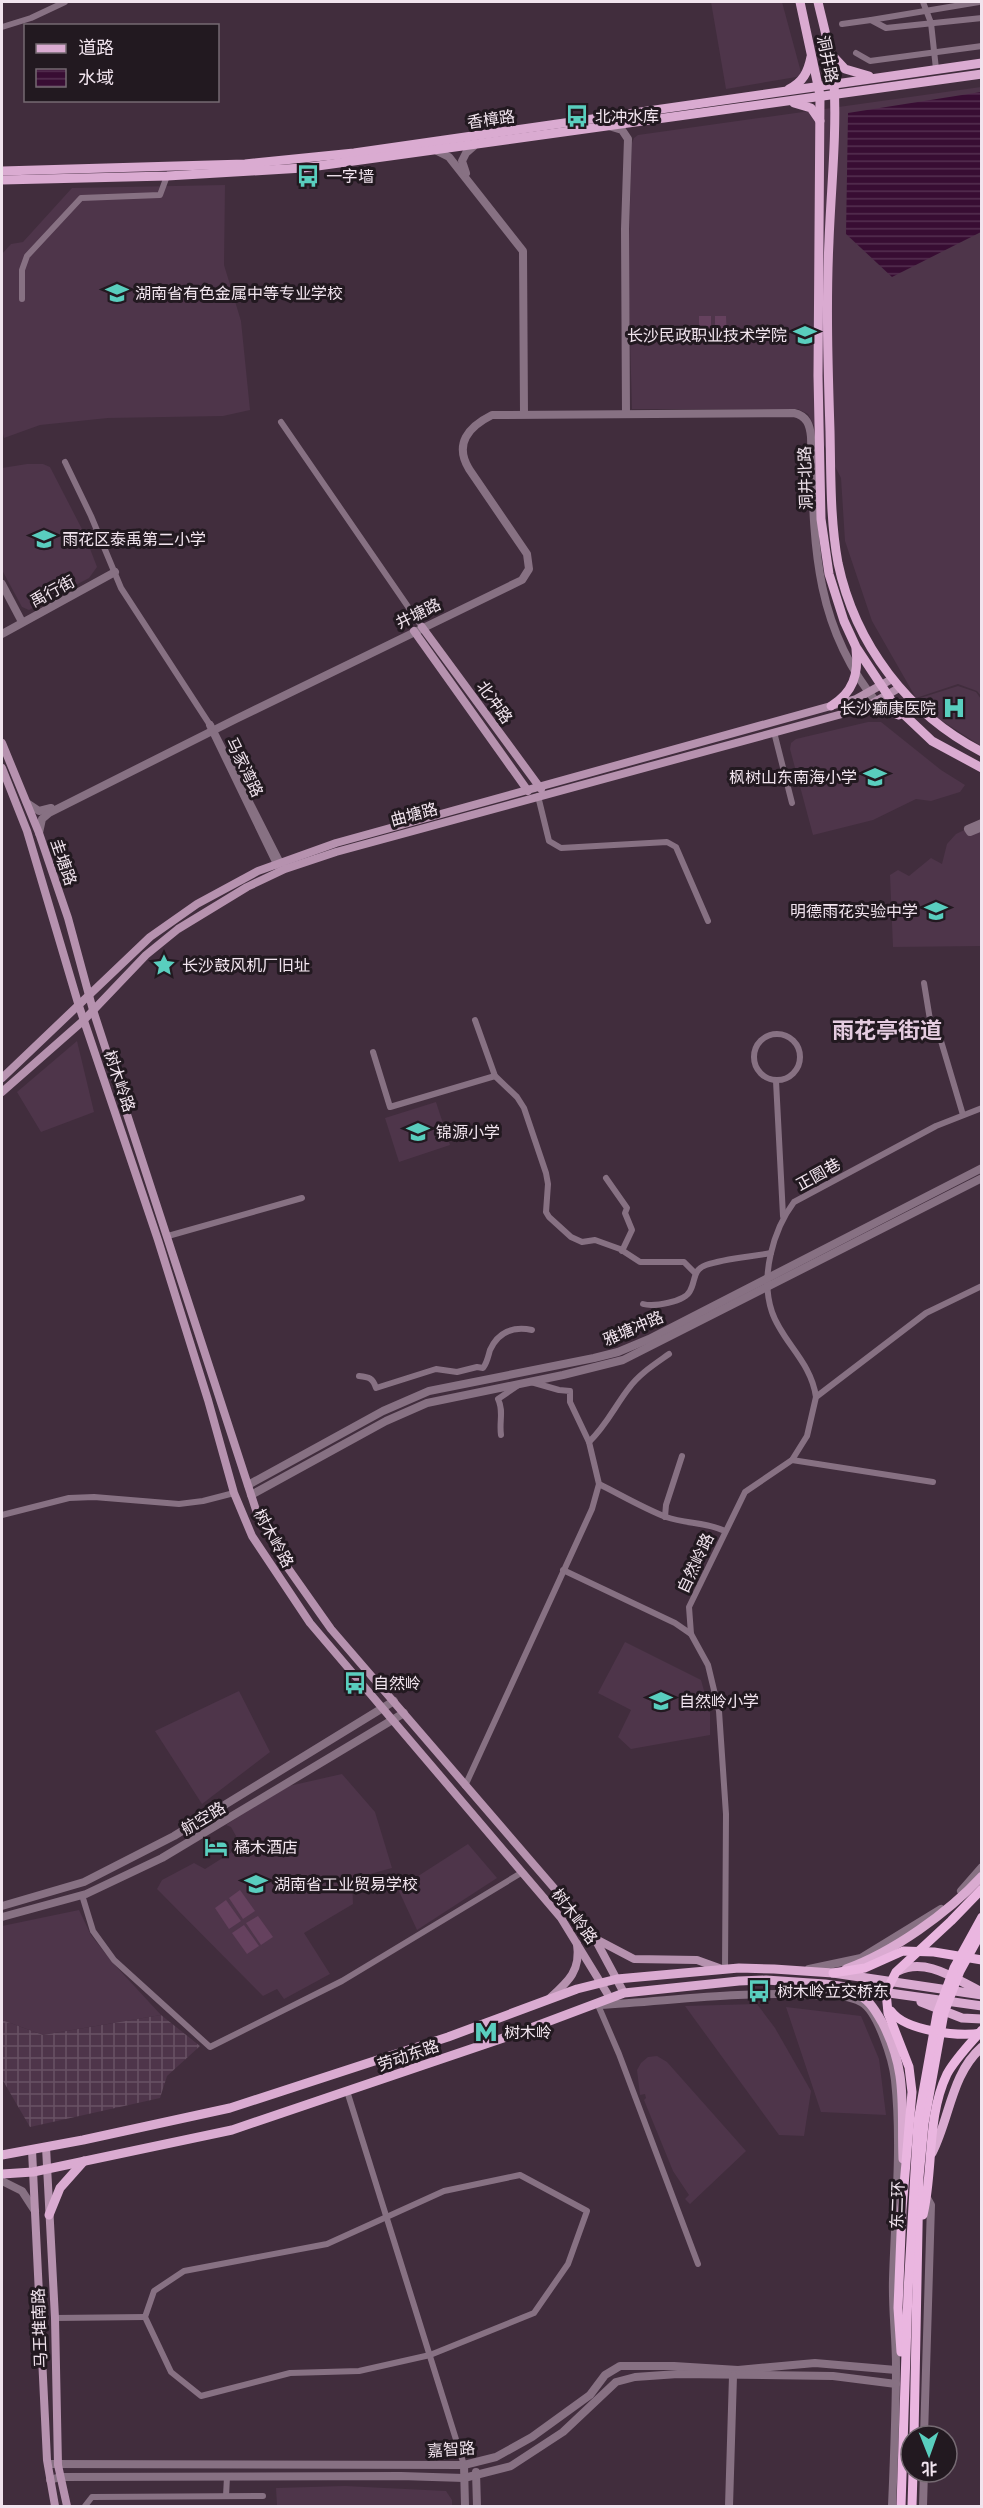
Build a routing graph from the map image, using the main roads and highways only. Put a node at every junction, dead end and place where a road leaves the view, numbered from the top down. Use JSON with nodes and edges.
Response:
{"nodes":[{"id":1,"x":800,"y":2,"type":"edge"},
{"id":2,"x":818,"y":2,"type":"edge"},
{"id":3,"x":828,"y":47,"type":"junction"},
{"id":4,"x":811,"y":52,"type":"junction"},
{"id":5,"x":981,"y":63,"type":"edge"},
{"id":6,"x":981,"y":74,"type":"edge"},
{"id":7,"x":880,"y":77,"type":"junction"},
{"id":8,"x":834,"y":84,"type":"junction"},
{"id":9,"x":819,"y":86,"type":"junction"},
{"id":10,"x":779,"y":92,"type":"junction"},
{"id":11,"x":856,"y":92,"type":"junction"},
{"id":12,"x":834,"y":95,"type":"junction"},
{"id":13,"x":820,"y":97,"type":"junction"},
{"id":14,"x":777,"y":103,"type":"junction"},
{"id":15,"x":833,"y":122,"type":"junction"},
{"id":16,"x":820,"y":124,"type":"junction"},
{"id":17,"x":2,"y":171,"type":"edge"},
{"id":18,"x":2,"y":180,"type":"edge"},
{"id":19,"x":856,"y":647,"type":"junction"},
{"id":20,"x":892,"y":679,"type":"junction"},
{"id":21,"x":880,"y":686,"type":"junction"},
{"id":22,"x":899,"y":688,"type":"junction"},
{"id":23,"x":887,"y":696,"type":"junction"},
{"id":24,"x":879,"y":705,"type":"junction"},
{"id":25,"x":831,"y":706,"type":"junction"},
{"id":26,"x":864,"y":708,"type":"joint"},
{"id":27,"x":908,"y":721,"type":"junction"},
{"id":28,"x":2,"y":743,"type":"edge"},
{"id":29,"x":981,"y":752,"type":"edge"},
{"id":30,"x":2,"y":768,"type":"edge"},
{"id":31,"x":981,"y":768,"type":"edge"},
{"id":32,"x":538,"y":786,"type":"junction"},
{"id":33,"x":527,"y":789,"type":"junction"},
{"id":34,"x":538,"y":796,"type":"junction"},
{"id":35,"x":280,"y":867,"type":"junction"},
{"id":36,"x":89,"y":993,"type":"junction"},
{"id":37,"x":78,"y":1003,"type":"junction"},
{"id":38,"x":93,"y":1010,"type":"junction"},
{"id":39,"x":84,"y":1020,"type":"junction"},
{"id":40,"x":2,"y":1078,"type":"edge"},
{"id":41,"x":2,"y":1092,"type":"edge"},
{"id":42,"x":981,"y":1876,"type":"edge"},
{"id":43,"x":981,"y":1889,"type":"edge"},
{"id":44,"x":981,"y":1917,"type":"edge"},
{"id":45,"x":981,"y":1931,"type":"edge"},
{"id":46,"x":594,"y":1937,"type":"junction"},
{"id":47,"x":576,"y":1940,"type":"junction"},
{"id":48,"x":981,"y":1960,"type":"edge"},
{"id":49,"x":725,"y":1970,"type":"junction"},
{"id":50,"x":896,"y":1972,"type":"junction"},
{"id":51,"x":833,"y":1973,"type":"junction"},
{"id":52,"x":616,"y":1979,"type":"junction"},
{"id":53,"x":603,"y":1983,"type":"junction"},
{"id":54,"x":825,"y":1984,"type":"junction"},
{"id":55,"x":624,"y":1993,"type":"junction"},
{"id":56,"x":981,"y":1994,"type":"edge"},
{"id":57,"x":902,"y":1996,"type":"junction"},
{"id":58,"x":610,"y":1998,"type":"junction"},
{"id":59,"x":548,"y":2000,"type":"junction"},
{"id":60,"x":886,"y":2004,"type":"junction"},
{"id":61,"x":981,"y":2006,"type":"edge"},
{"id":62,"x":981,"y":2019,"type":"edge"},
{"id":63,"x":981,"y":2032,"type":"edge"},
{"id":64,"x":981,"y":2047,"type":"edge"},
{"id":65,"x":46,"y":2147,"type":"junction"},
{"id":66,"x":32,"y":2150,"type":"junction"},
{"id":67,"x":932,"y":2153,"type":"junction"},
{"id":68,"x":2,"y":2155,"type":"edge"},
{"id":69,"x":84,"y":2161,"type":"junction"},
{"id":70,"x":47,"y":2169,"type":"junction"},
{"id":71,"x":903,"y":2170,"type":"junction"},
{"id":72,"x":33,"y":2172,"type":"junction"},
{"id":73,"x":2,"y":2174,"type":"edge"},
{"id":74,"x":49,"y":2215,"type":"junction"},
{"id":75,"x":920,"y":2229,"type":"junction"},
{"id":76,"x":904,"y":2391,"type":"junction"},
{"id":77,"x":914,"y":2424,"type":"edge"},
{"id":78,"x":913,"y":2484,"type":"edge"},
{"id":79,"x":55,"y":2506,"type":"edge"},
{"id":80,"x":67,"y":2506,"type":"edge"},
{"id":81,"x":902,"y":2506,"type":"edge"},
{"id":82,"x":912,"y":2506,"type":"edge"}],
"edges":[{"from":1,"to":4,"type":"main road","name":"洞井路"},
{"from":2,"to":3,"type":"main road","name":"洞井路"},
{"from":3,"to":7,"type":"main road"},
{"from":3,"to":8,"type":"main road","name":"洞井路"},
{"from":4,"to":9,"type":"main road","name":"洞井路"},
{"from":4,"to":10,"type":"main road"},
{"from":5,"to":7,"type":"main road","name":"香樟路"},
{"from":6,"to":11,"type":"main road","name":"香樟路"},
{"from":7,"to":8,"type":"main road","name":"香樟路"},
{"from":8,"to":9,"type":"main road","name":"香樟路"},
{"from":8,"to":12,"type":"main road","name":"洞井路"},
{"from":9,"to":10,"type":"main road","name":"香樟路"},
{"from":9,"to":13,"type":"main road","name":"洞井路"},
{"from":10,"to":17,"type":"main road","name":"香樟路"},
{"from":11,"to":12,"type":"main road","name":"香樟路"},
{"from":11,"to":15,"type":"main road"},
{"from":12,"to":13,"type":"main road","name":"香樟路"},
{"from":12,"to":15,"type":"main road","name":"洞井路"},
{"from":13,"to":14,"type":"main road","name":"香樟路"},
{"from":13,"to":16,"type":"main road","name":"洞井路"},
{"from":14,"to":16,"type":"main road"},
{"from":14,"to":18,"type":"main road","name":"香樟路"},
{"from":15,"to":20,"type":"main road","name":"洞井北路"},
{"from":16,"to":19,"type":"main road","name":"洞井北路"},
{"from":19,"to":21,"type":"main road","name":"洞井北路"},
{"from":19,"to":25,"type":"main road"},
{"from":20,"to":21,"type":"main road","name":"曲塘路"},
{"from":20,"to":22,"type":"main road","name":"洞井北路"},
{"from":21,"to":23,"type":"main road","name":"洞井北路"},
{"from":21,"to":25,"type":"main road","name":"曲塘路"},
{"from":22,"to":23,"type":"main road"},
{"from":22,"to":29,"type":"main road","name":"洞井北路"},
{"from":23,"to":24,"type":"main road"},
{"from":23,"to":27,"type":"main road","name":"洞井北路"},
{"from":24,"to":26,"type":"main road"},
{"from":24,"to":27,"type":"main road"},
{"from":25,"to":32,"type":"main road","name":"曲塘路"},
{"from":26,"to":34,"type":"main road","name":"曲塘路"},
{"from":27,"to":31,"type":"main road","name":"洞井北路"},
{"from":28,"to":36,"type":"main road","name":"圭塘路"},
{"from":30,"to":37,"type":"main road","name":"圭塘路"},
{"from":32,"to":33,"type":"main road","name":"曲塘路"},
{"from":32,"to":33,"type":"main road","name":"北冲路"},
{"from":32,"to":34,"type":"main road","name":"北冲路"},
{"from":33,"to":34,"type":"main road","name":"北冲路"},
{"from":33,"to":35,"type":"main road","name":"曲塘路"},
{"from":34,"to":35,"type":"main road","name":"曲塘路"},
{"from":35,"to":36,"type":"main road","name":"曲塘路"},
{"from":35,"to":38,"type":"main road","name":"曲塘路"},
{"from":36,"to":37,"type":"main road","name":"曲塘路"},
{"from":36,"to":38,"type":"main road","name":"树木岭路"},
{"from":37,"to":39,"type":"main road","name":"树木岭路"},
{"from":37,"to":40,"type":"main road","name":"曲塘路"},
{"from":38,"to":39,"type":"main road","name":"曲塘路"},
{"from":38,"to":46,"type":"main road","name":"树木岭路"},
{"from":39,"to":41,"type":"main road","name":"曲塘路"},
{"from":39,"to":47,"type":"main road","name":"树木岭路"},
{"from":42,"to":51,"type":"main road"},
{"from":43,"to":50,"type":"highway"},
{"from":44,"to":76,"type":"highway","name":"东二环"},
{"from":45,"to":75,"type":"highway","name":"东二环"},
{"from":46,"to":49,"type":"main road"},
{"from":46,"to":52,"type":"main road","name":"树木岭路"},
{"from":47,"to":53,"type":"main road","name":"树木岭路"},
{"from":47,"to":59,"type":"main road"},
{"from":48,"to":51,"type":"highway"},
{"from":49,"to":51,"type":"main road","name":"劳动东路"},
{"from":49,"to":52,"type":"main road","name":"劳动东路"},
{"from":50,"to":56,"type":"main road"},
{"from":50,"to":60,"type":"highway"},
{"from":51,"to":56,"type":"main road","name":"劳动东路"},
{"from":52,"to":53,"type":"main road","name":"劳动东路"},
{"from":52,"to":55,"type":"main road","name":"树木岭路"},
{"from":53,"to":58,"type":"main road","name":"树木岭路"},
{"from":53,"to":59,"type":"main road","name":"劳动东路"},
{"from":54,"to":55,"type":"main road","name":"劳动东路"},
{"from":54,"to":57,"type":"main road"},
{"from":54,"to":71,"type":"main road"},
{"from":55,"to":58,"type":"main road","name":"劳动东路"},
{"from":57,"to":61,"type":"main road"},
{"from":57,"to":62,"type":"main road"},
{"from":58,"to":69,"type":"main road","name":"劳动东路"},
{"from":59,"to":65,"type":"main road","name":"劳动东路"},
{"from":60,"to":63,"type":"highway"},
{"from":60,"to":71,"type":"highway"},
{"from":63,"to":67,"type":"highway"},
{"from":64,"to":67,"type":"main road"},
{"from":65,"to":66,"type":"main road","name":"劳动东路"},
{"from":65,"to":70,"type":"main road","name":"马王堆南路"},
{"from":66,"to":68,"type":"main road","name":"劳动东路"},
{"from":66,"to":72,"type":"main road","name":"马王堆南路"},
{"from":67,"to":75,"type":"highway"},
{"from":69,"to":70,"type":"main road","name":"劳动东路"},
{"from":69,"to":74,"type":"main road"},
{"from":70,"to":72,"type":"main road","name":"劳动东路"},
{"from":70,"to":74,"type":"main road","name":"马王堆南路"},
{"from":71,"to":76,"type":"highway"},
{"from":72,"to":73,"type":"main road","name":"劳动东路"},
{"from":72,"to":79,"type":"main road","name":"马王堆南路"},
{"from":74,"to":80,"type":"main road","name":"马王堆南路"},
{"from":75,"to":77,"type":"highway","name":"东二环"},
{"from":76,"to":81,"type":"highway","name":"东二环"},
{"from":78,"to":82,"type":"highway"}]}
